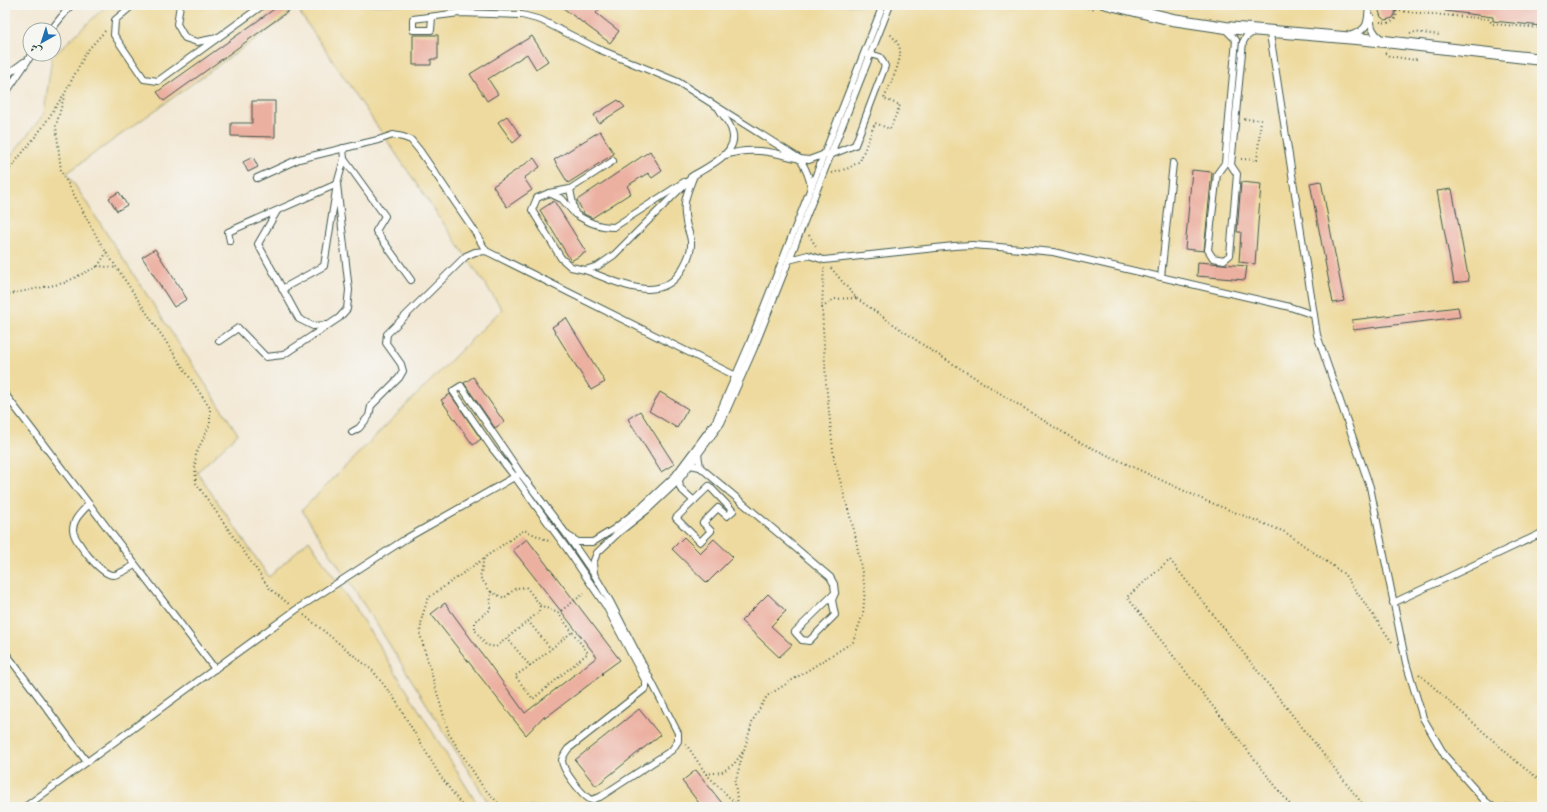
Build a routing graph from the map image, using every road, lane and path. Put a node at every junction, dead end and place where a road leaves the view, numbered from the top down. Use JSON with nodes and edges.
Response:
{"nodes":[{"id":1,"x":71,"y":5,"type":"edge"},
{"id":2,"x":133,"y":5,"type":"edge"},
{"id":3,"x":180,"y":5,"type":"edge"},
{"id":4,"x":263,"y":5,"type":"edge"},
{"id":5,"x":883,"y":5,"type":"edge"},
{"id":6,"x":890,"y":5,"type":"edge"},
{"id":7,"x":1076,"y":5,"type":"edge"},
{"id":8,"x":1103,"y":5,"type":"edge"},
{"id":9,"x":1123,"y":5,"type":"edge"},
{"id":10,"x":1369,"y":5,"type":"edge"},
{"id":11,"x":1373,"y":5,"type":"edge"},
{"id":12,"x":1135,"y":7,"type":"edge"},
{"id":13,"x":1101,"y":12,"type":"dead end"},
{"id":14,"x":432,"y":17,"type":"dead end"},
{"id":15,"x":115,"y":20,"type":"junction"},
{"id":16,"x":57,"y":22,"type":"edge"},
{"id":17,"x":1376,"y":22,"type":"dead end"},
{"id":18,"x":1542,"y":28,"type":"edge"},
{"id":19,"x":1226,"y":30,"type":"junction"},
{"id":20,"x":1253,"y":32,"type":"junction"},
{"id":21,"x":1270,"y":34,"type":"junction"},
{"id":22,"x":1409,"y":35,"type":"dead end"},
{"id":23,"x":1351,"y":36,"type":"junction"},
{"id":24,"x":219,"y":37,"type":"junction"},
{"id":25,"x":1382,"y":39,"type":"junction"},
{"id":26,"x":1443,"y":39,"type":"dead end"},
{"id":27,"x":1383,"y":50,"type":"dead end"},
{"id":28,"x":870,"y":54,"type":"junction"},
{"id":29,"x":1421,"y":55,"type":"dead end"},
{"id":30,"x":1542,"y":57,"type":"edge"},
{"id":31,"x":862,"y":59,"type":"junction"},
{"id":32,"x":24,"y":62,"type":"edge"},
{"id":33,"x":26,"y":62,"type":"edge"},
{"id":34,"x":1542,"y":62,"type":"edge"},
{"id":35,"x":5,"y":76,"type":"edge"},
{"id":36,"x":66,"y":91,"type":"junction"},
{"id":37,"x":5,"y":94,"type":"edge"},
{"id":38,"x":718,"y":108,"type":"junction"},
{"id":39,"x":1242,"y":119,"type":"dead end"},
{"id":40,"x":343,"y":148,"type":"junction"},
{"id":41,"x":726,"y":154,"type":"junction"},
{"id":42,"x":828,"y":155,"type":"junction"},
{"id":43,"x":1236,"y":158,"type":"dead end"},
{"id":44,"x":344,"y":159,"type":"junction"},
{"id":45,"x":800,"y":159,"type":"junction"},
{"id":46,"x":613,"y":161,"type":"dead end"},
{"id":47,"x":1173,"y":163,"type":"dead end"},
{"id":48,"x":5,"y":175,"type":"edge"},
{"id":49,"x":694,"y":175,"type":"junction"},
{"id":50,"x":257,"y":178,"type":"dead end"},
{"id":51,"x":337,"y":184,"type":"junction"},
{"id":52,"x":570,"y":189,"type":"junction"},
{"id":53,"x":811,"y":189,"type":"junction"},
{"id":54,"x":548,"y":193,"type":"junction"},
{"id":55,"x":277,"y":211,"type":"junction"},
{"id":56,"x":575,"y":214,"type":"junction"},
{"id":57,"x":803,"y":226,"type":"junction"},
{"id":58,"x":230,"y":241,"type":"dead end"},
{"id":59,"x":486,"y":251,"type":"junction"},
{"id":60,"x":107,"y":252,"type":"junction"},
{"id":61,"x":789,"y":260,"type":"junction"},
{"id":62,"x":824,"y":260,"type":"junction"},
{"id":63,"x":98,"y":266,"type":"junction"},
{"id":64,"x":117,"y":268,"type":"junction"},
{"id":65,"x":585,"y":270,"type":"junction"},
{"id":66,"x":1161,"y":278,"type":"junction"},
{"id":67,"x":411,"y":280,"type":"dead end"},
{"id":68,"x":282,"y":289,"type":"junction"},
{"id":69,"x":5,"y":295,"type":"edge"},
{"id":70,"x":856,"y":298,"type":"junction"},
{"id":71,"x":822,"y":308,"type":"junction"},
{"id":72,"x":1314,"y":315,"type":"junction"},
{"id":73,"x":328,"y":325,"type":"junction"},
{"id":74,"x":219,"y":341,"type":"dead end"},
{"id":75,"x":736,"y":376,"type":"junction"},
{"id":76,"x":5,"y":394,"type":"edge"},
{"id":77,"x":8,"y":402,"type":"edge"},
{"id":78,"x":352,"y":432,"type":"dead end"},
{"id":79,"x":698,"y":454,"type":"junction"},
{"id":80,"x":690,"y":465,"type":"junction"},
{"id":81,"x":700,"y":467,"type":"junction"},
{"id":82,"x":518,"y":475,"type":"junction"},
{"id":83,"x":679,"y":480,"type":"junction"},
{"id":84,"x":670,"y":488,"type":"junction"},
{"id":85,"x":680,"y":488,"type":"junction"},
{"id":86,"x":694,"y":501,"type":"junction"},
{"id":87,"x":89,"y":504,"type":"junction"},
{"id":88,"x":1542,"y":533,"type":"edge"},
{"id":89,"x":567,"y":535,"type":"junction"},
{"id":90,"x":567,"y":549,"type":"junction"},
{"id":91,"x":484,"y":558,"type":"junction"},
{"id":92,"x":135,"y":565,"type":"junction"},
{"id":93,"x":594,"y":574,"type":"junction"},
{"id":94,"x":593,"y":586,"type":"junction"},
{"id":95,"x":492,"y":592,"type":"junction"},
{"id":96,"x":835,"y":593,"type":"junction"},
{"id":97,"x":1393,"y":603,"type":"junction"},
{"id":98,"x":540,"y":605,"type":"junction"},
{"id":99,"x":297,"y":610,"type":"junction"},
{"id":100,"x":558,"y":613,"type":"junction"},
{"id":101,"x":528,"y":621,"type":"junction"},
{"id":102,"x":572,"y":632,"type":"junction"},
{"id":103,"x":507,"y":638,"type":"junction"},
{"id":104,"x":1393,"y":644,"type":"dead end"},
{"id":105,"x":551,"y":649,"type":"junction"},
{"id":106,"x":5,"y":652,"type":"edge"},
{"id":107,"x":1406,"y":663,"type":"junction"},
{"id":108,"x":530,"y":666,"type":"junction"},
{"id":109,"x":215,"y":669,"type":"junction"},
{"id":110,"x":678,"y":733,"type":"junction"},
{"id":111,"x":744,"y":750,"type":"junction"},
{"id":112,"x":87,"y":762,"type":"junction"},
{"id":113,"x":706,"y":774,"type":"junction"},
{"id":114,"x":1542,"y":782,"type":"edge"},
{"id":115,"x":25,"y":807,"type":"edge"},
{"id":116,"x":463,"y":807,"type":"edge"},
{"id":117,"x":502,"y":807,"type":"edge"},
{"id":118,"x":738,"y":807,"type":"edge"},
{"id":119,"x":1292,"y":807,"type":"edge"},
{"id":120,"x":1365,"y":807,"type":"edge"},
{"id":121,"x":1493,"y":807,"type":"edge"}],
"edges":[{"from":1,"to":16,"type":"lane"},
{"from":2,"to":15,"type":"lane"},
{"from":3,"to":24,"type":"lane"},
{"from":4,"to":24,"type":"lane"},
{"from":5,"to":31,"type":"lane"},
{"from":6,"to":28,"type":"lane"},
{"from":7,"to":13,"type":"path"},
{"from":8,"to":19,"type":"lane"},
{"from":9,"to":12,"type":"lane"},
{"from":10,"to":23,"type":"lane"},
{"from":11,"to":25,"type":"lane"},
{"from":12,"to":23,"type":"lane"},
{"from":14,"to":38,"type":"lane"},
{"from":15,"to":24,"type":"lane"},
{"from":15,"to":36,"type":"path"},
{"from":17,"to":18,"type":"path"},
{"from":19,"to":20,"type":"lane"},
{"from":19,"to":20,"type":"lane"},
{"from":20,"to":21,"type":"lane"},
{"from":21,"to":34,"type":"lane"},
{"from":21,"to":72,"type":"lane"},
{"from":22,"to":26,"type":"path"},
{"from":23,"to":25,"type":"lane"},
{"from":25,"to":30,"type":"lane"},
{"from":27,"to":29,"type":"path"},
{"from":28,"to":31,"type":"lane"},
{"from":28,"to":42,"type":"lane"},
{"from":28,"to":42,"type":"lane"},
{"from":31,"to":42,"type":"lane"},
{"from":32,"to":35,"type":"lane"},
{"from":33,"to":37,"type":"lane"},
{"from":36,"to":48,"type":"path"},
{"from":36,"to":60,"type":"path"},
{"from":38,"to":41,"type":"lane"},
{"from":38,"to":45,"type":"lane"},
{"from":39,"to":43,"type":"path"},
{"from":40,"to":44,"type":"lane"},
{"from":40,"to":50,"type":"lane"},
{"from":40,"to":59,"type":"lane"},
{"from":41,"to":45,"type":"lane"},
{"from":41,"to":49,"type":"lane"},
{"from":42,"to":45,"type":"lane"},
{"from":42,"to":53,"type":"lane"},
{"from":42,"to":57,"type":"lane"},
{"from":44,"to":51,"type":"lane"},
{"from":44,"to":67,"type":"lane"},
{"from":45,"to":53,"type":"lane"},
{"from":46,"to":52,"type":"lane"},
{"from":47,"to":66,"type":"lane"},
{"from":49,"to":56,"type":"lane"},
{"from":49,"to":65,"type":"lane"},
{"from":49,"to":65,"type":"lane"},
{"from":51,"to":55,"type":"lane"},
{"from":51,"to":68,"type":"lane"},
{"from":51,"to":73,"type":"lane"},
{"from":52,"to":54,"type":"lane"},
{"from":52,"to":56,"type":"lane"},
{"from":53,"to":75,"type":"lane"},
{"from":54,"to":56,"type":"lane"},
{"from":54,"to":65,"type":"lane"},
{"from":55,"to":58,"type":"lane"},
{"from":55,"to":68,"type":"lane"},
{"from":57,"to":61,"type":"lane"},
{"from":57,"to":62,"type":"path"},
{"from":59,"to":75,"type":"lane"},
{"from":59,"to":78,"type":"lane"},
{"from":60,"to":63,"type":"path"},
{"from":60,"to":64,"type":"path"},
{"from":61,"to":62,"type":"lane"},
{"from":61,"to":79,"type":"lane"},
{"from":62,"to":66,"type":"lane"},
{"from":62,"to":70,"type":"path"},
{"from":62,"to":71,"type":"path"},
{"from":63,"to":64,"type":"path"},
{"from":63,"to":69,"type":"path"},
{"from":64,"to":99,"type":"path"},
{"from":66,"to":72,"type":"lane"},
{"from":68,"to":73,"type":"lane"},
{"from":70,"to":71,"type":"path"},
{"from":70,"to":104,"type":"path"},
{"from":71,"to":111,"type":"path"},
{"from":72,"to":97,"type":"lane"},
{"from":73,"to":74,"type":"lane"},
{"from":75,"to":89,"type":"lane"},
{"from":76,"to":77,"type":"lane"},
{"from":77,"to":87,"type":"lane"},
{"from":79,"to":80,"type":"lane"},
{"from":79,"to":81,"type":"lane"},
{"from":80,"to":81,"type":"lane"},
{"from":80,"to":83,"type":"lane"},
{"from":81,"to":96,"type":"lane"},
{"from":82,"to":82,"type":"lane"},
{"from":82,"to":89,"type":"lane"},
{"from":82,"to":90,"type":"lane"},
{"from":82,"to":99,"type":"lane"},
{"from":83,"to":84,"type":"lane"},
{"from":83,"to":85,"type":"lane"},
{"from":84,"to":85,"type":"lane"},
{"from":84,"to":93,"type":"lane"},
{"from":85,"to":86,"type":"lane"},
{"from":86,"to":86,"type":"lane"},
{"from":87,"to":92,"type":"lane"},
{"from":87,"to":92,"type":"lane"},
{"from":88,"to":97,"type":"lane"},
{"from":89,"to":93,"type":"lane"},
{"from":90,"to":91,"type":"path"},
{"from":90,"to":94,"type":"lane"},
{"from":91,"to":95,"type":"path"},
{"from":91,"to":117,"type":"path"},
{"from":92,"to":109,"type":"lane"},
{"from":93,"to":110,"type":"lane"},
{"from":94,"to":100,"type":"path"},
{"from":94,"to":110,"type":"lane"},
{"from":95,"to":98,"type":"path"},
{"from":95,"to":103,"type":"path"},
{"from":96,"to":96,"type":"lane"},
{"from":97,"to":107,"type":"lane"},
{"from":98,"to":100,"type":"path"},
{"from":98,"to":101,"type":"path"},
{"from":99,"to":109,"type":"lane"},
{"from":99,"to":116,"type":"path"},
{"from":100,"to":102,"type":"path"},
{"from":101,"to":103,"type":"path"},
{"from":101,"to":105,"type":"path"},
{"from":102,"to":105,"type":"path"},
{"from":102,"to":108,"type":"path"},
{"from":103,"to":108,"type":"path"},
{"from":105,"to":108,"type":"path"},
{"from":106,"to":112,"type":"lane"},
{"from":107,"to":114,"type":"path"},
{"from":107,"to":121,"type":"lane"},
{"from":109,"to":112,"type":"lane"},
{"from":110,"to":113,"type":"path"},
{"from":111,"to":113,"type":"path"},
{"from":111,"to":118,"type":"path"},
{"from":112,"to":115,"type":"lane"},
{"from":113,"to":118,"type":"path"},
{"from":119,"to":120,"type":"path"}]}
